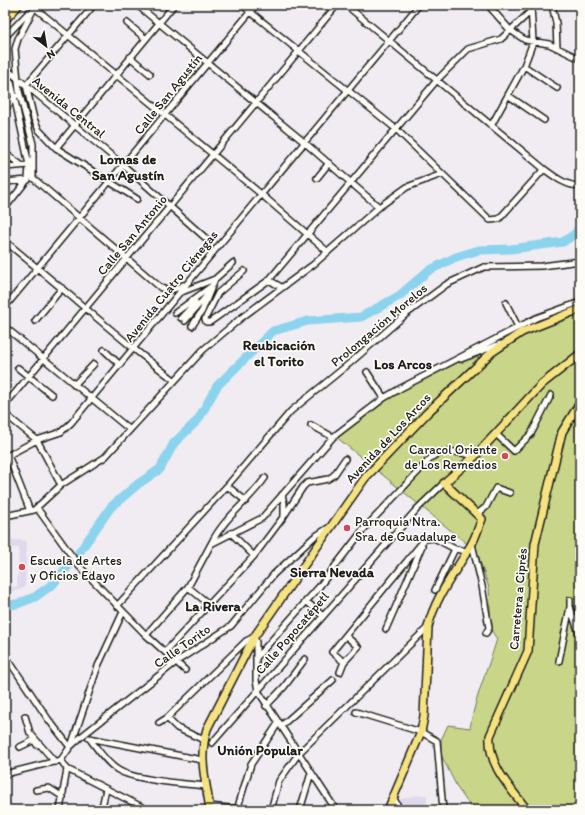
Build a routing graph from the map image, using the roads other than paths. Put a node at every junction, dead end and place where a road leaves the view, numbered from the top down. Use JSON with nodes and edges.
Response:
{"nodes":[{"id":1,"x":8,"y":5,"type":"edge"},
{"id":2,"x":18,"y":5,"type":"edge"},
{"id":3,"x":94,"y":5,"type":"edge"},
{"id":4,"x":137,"y":5,"type":"edge"},
{"id":5,"x":174,"y":5,"type":"edge"},
{"id":6,"x":242,"y":5,"type":"edge"},
{"id":7,"x":256,"y":5,"type":"edge"},
{"id":8,"x":337,"y":5,"type":"edge"},
{"id":9,"x":346,"y":5,"type":"edge"},
{"id":10,"x":420,"y":5,"type":"edge"},
{"id":11,"x":488,"y":5,"type":"edge"},
{"id":12,"x":526,"y":5,"type":"edge"},
{"id":13,"x":531,"y":5,"type":"edge"},
{"id":14,"x":552,"y":5,"type":"edge"},
{"id":15,"x":35,"y":6,"type":"edge"},
{"id":16,"x":5,"y":8,"type":"edge"},
{"id":17,"x":250,"y":12,"type":"junction"},
{"id":18,"x":531,"y":12,"type":"junction"},
{"id":19,"x":5,"y":19,"type":"edge"},
{"id":20,"x":127,"y":23,"type":"dead end"},
{"id":21,"x":159,"y":23,"type":"junction"},
{"id":22,"x":510,"y":30,"type":"junction"},
{"id":23,"x":69,"y":34,"type":"junction"},
{"id":24,"x":5,"y":37,"type":"edge"},
{"id":25,"x":146,"y":39,"type":"junction"},
{"id":26,"x":390,"y":40,"type":"junction"},
{"id":27,"x":533,"y":42,"type":"junction"},
{"id":28,"x":557,"y":48,"type":"junction"},
{"id":29,"x":299,"y":51,"type":"junction"},
{"id":30,"x":130,"y":57,"type":"junction"},
{"id":31,"x":578,"y":58,"type":"dead end"},
{"id":32,"x":207,"y":63,"type":"junction"},
{"id":33,"x":524,"y":66,"type":"junction"},
{"id":34,"x":5,"y":68,"type":"edge"},
{"id":35,"x":116,"y":74,"type":"junction"},
{"id":36,"x":150,"y":74,"type":"dead end"},
{"id":37,"x":17,"y":79,"type":"junction"},
{"id":38,"x":437,"y":80,"type":"junction"},
{"id":39,"x":11,"y":82,"type":"dead end"},
{"id":40,"x":26,"y":85,"type":"junction"},
{"id":41,"x":557,"y":88,"type":"dead end"},
{"id":42,"x":349,"y":91,"type":"junction"},
{"id":43,"x":19,"y":92,"type":"junction"},
{"id":44,"x":509,"y":96,"type":"junction"},
{"id":45,"x":14,"y":98,"type":"junction"},
{"id":46,"x":256,"y":103,"type":"junction"},
{"id":47,"x":5,"y":109,"type":"edge"},
{"id":48,"x":165,"y":115,"type":"junction"},
{"id":49,"x":544,"y":120,"type":"dead end"},
{"id":50,"x":74,"y":126,"type":"junction"},
{"id":51,"x":491,"y":126,"type":"junction"},
{"id":52,"x":396,"y":129,"type":"junction"},
{"id":53,"x":304,"y":142,"type":"junction"},
{"id":54,"x":56,"y":148,"type":"junction"},
{"id":55,"x":5,"y":153,"type":"edge"},
{"id":56,"x":213,"y":155,"type":"junction"},
{"id":57,"x":329,"y":163,"type":"junction"},
{"id":58,"x":21,"y":165,"type":"junction"},
{"id":59,"x":29,"y":165,"type":"junction"},
{"id":60,"x":123,"y":165,"type":"junction"},
{"id":61,"x":5,"y":168,"type":"edge"},
{"id":62,"x":544,"y":169,"type":"junction"},
{"id":63,"x":442,"y":174,"type":"junction"},
{"id":64,"x":317,"y":178,"type":"dead end"},
{"id":65,"x":31,"y":179,"type":"junction"},
{"id":66,"x":110,"y":181,"type":"junction"},
{"id":67,"x":5,"y":182,"type":"edge"},
{"id":68,"x":351,"y":182,"type":"junction"},
{"id":69,"x":580,"y":186,"type":"edge"},
{"id":70,"x":261,"y":194,"type":"junction"},
{"id":71,"x":137,"y":199,"type":"dead end"},
{"id":72,"x":171,"y":206,"type":"junction"},
{"id":73,"x":379,"y":207,"type":"junction"},
{"id":74,"x":5,"y":208,"type":"edge"},
{"id":75,"x":79,"y":219,"type":"junction"},
{"id":76,"x":308,"y":233,"type":"junction"},
{"id":77,"x":209,"y":240,"type":"dead end"},
{"id":78,"x":5,"y":241,"type":"edge"},
{"id":79,"x":328,"y":252,"type":"junction"},
{"id":80,"x":127,"y":259,"type":"junction"},
{"id":81,"x":580,"y":261,"type":"edge"},
{"id":82,"x":233,"y":263,"type":"dead end"},
{"id":83,"x":37,"y":267,"type":"junction"},
{"id":84,"x":244,"y":271,"type":"dead end"},
{"id":85,"x":269,"y":280,"type":"junction"},
{"id":86,"x":214,"y":282,"type":"junction"},
{"id":87,"x":186,"y":284,"type":"junction"},
{"id":88,"x":281,"y":287,"type":"junction"},
{"id":89,"x":62,"y":288,"type":"junction"},
{"id":90,"x":211,"y":290,"type":"junction"},
{"id":91,"x":178,"y":294,"type":"junction"},
{"id":92,"x":196,"y":299,"type":"junction"},
{"id":93,"x":506,"y":302,"type":"dead end"},
{"id":94,"x":580,"y":302,"type":"edge"},
{"id":95,"x":5,"y":307,"type":"edge"},
{"id":96,"x":86,"y":308,"type":"junction"},
{"id":97,"x":580,"y":309,"type":"edge"},
{"id":98,"x":175,"y":312,"type":"dead end"},
{"id":99,"x":35,"y":321,"type":"dead end"},
{"id":100,"x":192,"y":326,"type":"dead end"},
{"id":101,"x":5,"y":327,"type":"edge"},
{"id":102,"x":518,"y":327,"type":"junction"},
{"id":103,"x":505,"y":342,"type":"junction"},
{"id":104,"x":134,"y":349,"type":"junction"},
{"id":105,"x":104,"y":350,"type":"dead end"},
{"id":106,"x":580,"y":354,"type":"edge"},
{"id":107,"x":43,"y":358,"type":"junction"},
{"id":108,"x":454,"y":360,"type":"junction"},
{"id":109,"x":94,"y":364,"type":"dead end"},
{"id":110,"x":120,"y":364,"type":"junction"},
{"id":111,"x":18,"y":368,"type":"dead end"},
{"id":112,"x":367,"y":372,"type":"dead end"},
{"id":113,"x":29,"y":376,"type":"junction"},
{"id":114,"x":174,"y":380,"type":"junction"},
{"id":115,"x":74,"y":385,"type":"junction"},
{"id":116,"x":52,"y":395,"type":"dead end"},
{"id":117,"x":551,"y":395,"type":"dead end"},
{"id":118,"x":384,"y":398,"type":"junction"},
{"id":119,"x":91,"y":399,"type":"junction"},
{"id":120,"x":580,"y":403,"type":"edge"},
{"id":121,"x":5,"y":405,"type":"edge"},
{"id":122,"x":5,"y":414,"type":"edge"},
{"id":123,"x":311,"y":425,"type":"dead end"},
{"id":124,"x":129,"y":429,"type":"junction"},
{"id":125,"x":496,"y":434,"type":"junction"},
{"id":126,"x":333,"y":437,"type":"junction"},
{"id":127,"x":37,"y":440,"type":"junction"},
{"id":128,"x":6,"y":456,"type":"edge"},
{"id":129,"x":475,"y":456,"type":"junction"},
{"id":130,"x":345,"y":459,"type":"dead end"},
{"id":131,"x":265,"y":478,"type":"dead end"},
{"id":132,"x":444,"y":483,"type":"junction"},
{"id":133,"x":61,"y":485,"type":"junction"},
{"id":134,"x":227,"y":486,"type":"junction"},
{"id":135,"x":510,"y":493,"type":"dead end"},
{"id":136,"x":282,"y":496,"type":"junction"},
{"id":137,"x":246,"y":501,"type":"junction"},
{"id":138,"x":37,"y":508,"type":"junction"},
{"id":139,"x":30,"y":511,"type":"junction"},
{"id":140,"x":5,"y":516,"type":"edge"},
{"id":141,"x":284,"y":516,"type":"junction"},
{"id":142,"x":479,"y":517,"type":"junction"},
{"id":143,"x":328,"y":528,"type":"junction"},
{"id":144,"x":231,"y":534,"type":"junction"},
{"id":145,"x":425,"y":540,"type":"junction"},
{"id":146,"x":211,"y":544,"type":"junction"},
{"id":147,"x":472,"y":544,"type":"junction"},
{"id":148,"x":455,"y":549,"type":"junction"},
{"id":149,"x":467,"y":551,"type":"junction"},
{"id":150,"x":254,"y":556,"type":"junction"},
{"id":151,"x":188,"y":588,"type":"junction"},
{"id":152,"x":434,"y":590,"type":"dead end"},
{"id":153,"x":570,"y":600,"type":"dead end"},
{"id":154,"x":306,"y":601,"type":"junction"},
{"id":155,"x":210,"y":605,"type":"junction"},
{"id":156,"x":117,"y":606,"type":"junction"},
{"id":157,"x":570,"y":607,"type":"junction"},
{"id":158,"x":123,"y":612,"type":"junction"},
{"id":159,"x":323,"y":616,"type":"junction"},
{"id":160,"x":428,"y":627,"type":"junction"},
{"id":161,"x":386,"y":629,"type":"dead end"},
{"id":162,"x":486,"y":633,"type":"dead end"},
{"id":163,"x":146,"y":635,"type":"junction"},
{"id":164,"x":346,"y":636,"type":"junction"},
{"id":165,"x":580,"y":636,"type":"edge"},
{"id":166,"x":254,"y":637,"type":"junction"},
{"id":167,"x":165,"y":652,"type":"junction"},
{"id":168,"x":5,"y":655,"type":"edge"},
{"id":169,"x":256,"y":658,"type":"junction"},
{"id":170,"x":305,"y":659,"type":"dead end"},
{"id":171,"x":559,"y":661,"type":"dead end"},
{"id":172,"x":176,"y":662,"type":"junction"},
{"id":173,"x":344,"y":662,"type":"junction"},
{"id":174,"x":185,"y":670,"type":"dead end"},
{"id":175,"x":340,"y":672,"type":"dead end"},
{"id":176,"x":333,"y":680,"type":"dead end"},
{"id":177,"x":258,"y":691,"type":"junction"},
{"id":178,"x":266,"y":706,"type":"junction"},
{"id":179,"x":356,"y":712,"type":"dead end"},
{"id":180,"x":25,"y":716,"type":"dead end"},
{"id":181,"x":167,"y":718,"type":"junction"},
{"id":182,"x":159,"y":723,"type":"dead end"},
{"id":183,"x":280,"y":724,"type":"junction"},
{"id":184,"x":421,"y":732,"type":"junction"},
{"id":185,"x":82,"y":736,"type":"junction"},
{"id":186,"x":89,"y":738,"type":"junction"},
{"id":187,"x":204,"y":740,"type":"junction"},
{"id":188,"x":212,"y":743,"type":"dead end"},
{"id":189,"x":20,"y":747,"type":"dead end"},
{"id":190,"x":70,"y":747,"type":"junction"},
{"id":191,"x":298,"y":753,"type":"junction"},
{"id":192,"x":202,"y":760,"type":"junction"},
{"id":193,"x":56,"y":762,"type":"junction"},
{"id":194,"x":67,"y":769,"type":"junction"},
{"id":195,"x":311,"y":773,"type":"junction"},
{"id":196,"x":5,"y":774,"type":"edge"},
{"id":197,"x":206,"y":786,"type":"junction"},
{"id":198,"x":106,"y":789,"type":"junction"},
{"id":199,"x":36,"y":790,"type":"dead end"},
{"id":200,"x":62,"y":797,"type":"junction"},
{"id":201,"x":394,"y":797,"type":"junction"},
{"id":202,"x":210,"y":808,"type":"edge"},
{"id":203,"x":60,"y":810,"type":"edge"},
{"id":204,"x":105,"y":810,"type":"edge"},
{"id":205,"x":148,"y":810,"type":"edge"},
{"id":206,"x":237,"y":810,"type":"edge"},
{"id":207,"x":270,"y":810,"type":"edge"},
{"id":208,"x":300,"y":810,"type":"edge"},
{"id":209,"x":336,"y":810,"type":"edge"},
{"id":210,"x":388,"y":810,"type":"edge"},
{"id":211,"x":400,"y":810,"type":"edge"},
{"id":212,"x":443,"y":810,"type":"edge"},
{"id":213,"x":527,"y":810,"type":"edge"}],
"edges":[{"from":1,"to":16,"type":"highway"},
{"from":2,"to":19,"type":"highway"},
{"from":3,"to":23,"type":"street"},
{"from":4,"to":21,"type":"street"},
{"from":5,"to":21,"type":"street"},
{"from":6,"to":17,"type":"street"},
{"from":7,"to":17,"type":"street","name":"Calle San Agustín"},
{"from":8,"to":29,"type":"street","name":"Calle San Antonio"},
{"from":9,"to":26,"type":"street"},
{"from":10,"to":26,"type":"street","name":"Avenida Cuatro Ciénegas"},
{"from":11,"to":22,"type":"street"},
{"from":12,"to":18,"type":"street"},
{"from":13,"to":18,"type":"street"},
{"from":14,"to":28,"type":"street"},
{"from":15,"to":23,"type":"street"},
{"from":15,"to":24,"type":"street"},
{"from":15,"to":37,"type":"street"},
{"from":17,"to":29,"type":"street"},
{"from":17,"to":32,"type":"street","name":"Calle San Agustín"},
{"from":18,"to":22,"type":"street"},
{"from":18,"to":27,"type":"street"},
{"from":20,"to":25,"type":"street"},
{"from":21,"to":25,"type":"street"},
{"from":21,"to":32,"type":"street"},
{"from":22,"to":27,"type":"street"},
{"from":22,"to":38,"type":"street"},
{"from":23,"to":35,"type":"street"},
{"from":23,"to":40,"type":"street"},
{"from":25,"to":30,"type":"street"},
{"from":26,"to":38,"type":"street"},
{"from":26,"to":42,"type":"street","name":"Avenida Cuatro Ciénegas"},
{"from":27,"to":28,"type":"street"},
{"from":27,"to":33,"type":"street"},
{"from":28,"to":31,"type":"street"},
{"from":29,"to":42,"type":"street"},
{"from":29,"to":46,"type":"street","name":"Calle San Antonio"},
{"from":30,"to":35,"type":"street"},
{"from":30,"to":36,"type":"street"},
{"from":32,"to":46,"type":"street"},
{"from":32,"to":48,"type":"street","name":"Calle San Agustín"},
{"from":33,"to":41,"type":"street"},
{"from":33,"to":44,"type":"street"},
{"from":34,"to":37,"type":"street","name":"Avenida Central"},
{"from":35,"to":48,"type":"street"},
{"from":35,"to":50,"type":"street"},
{"from":37,"to":40,"type":"street","name":"Avenida Central"},
{"from":37,"to":43,"type":"street"},
{"from":38,"to":51,"type":"street"},
{"from":38,"to":52,"type":"street"},
{"from":39,"to":45,"type":"street"},
{"from":40,"to":50,"type":"street","name":"Avenida Central"},
{"from":40,"to":54,"type":"street"},
{"from":42,"to":52,"type":"street"},
{"from":42,"to":53,"type":"street","name":"Avenida Cuatro Ciénegas"},
{"from":43,"to":45,"type":"street"},
{"from":43,"to":65,"type":"street"},
{"from":44,"to":49,"type":"street"},
{"from":44,"to":51,"type":"street"},
{"from":45,"to":47,"type":"street"},
{"from":45,"to":59,"type":"street"},
{"from":46,"to":53,"type":"street"},
{"from":46,"to":56,"type":"street","name":"Calle San Antonio"},
{"from":48,"to":56,"type":"street"},
{"from":48,"to":60,"type":"street","name":"Calle San Agustín"},
{"from":50,"to":54,"type":"street"},
{"from":50,"to":60,"type":"street","name":"Avenida Central"},
{"from":51,"to":62,"type":"street"},
{"from":52,"to":63,"type":"street"},
{"from":52,"to":68,"type":"street"},
{"from":53,"to":57,"type":"street"},
{"from":53,"to":70,"type":"street","name":"Avenida Cuatro Ciénegas"},
{"from":54,"to":66,"type":"street"},
{"from":55,"to":58,"type":"street"},
{"from":56,"to":70,"type":"street"},
{"from":56,"to":72,"type":"street","name":"Calle San Antonio"},
{"from":57,"to":64,"type":"street"},
{"from":57,"to":68,"type":"street"},
{"from":58,"to":59,"type":"street"},
{"from":58,"to":61,"type":"street"},
{"from":59,"to":65,"type":"street"},
{"from":60,"to":66,"type":"street","name":"Calle San Agustín"},
{"from":60,"to":72,"type":"street","name":"Avenida Central"},
{"from":62,"to":63,"type":"street"},
{"from":62,"to":69,"type":"street"},
{"from":63,"to":73,"type":"street"},
{"from":65,"to":67,"type":"street"},
{"from":65,"to":74,"type":"street"},
{"from":65,"to":75,"type":"street"},
{"from":66,"to":71,"type":"street"},
{"from":66,"to":75,"type":"street","name":"Calle San Agustín"},
{"from":68,"to":73,"type":"street"},
{"from":68,"to":76,"type":"street"},
{"from":70,"to":76,"type":"street"},
{"from":70,"to":87,"type":"street","name":"Avenida Cuatro Ciénegas"},
{"from":72,"to":77,"type":"street","name":"Avenida Central"},
{"from":72,"to":80,"type":"street","name":"Calle San Antonio"},
{"from":73,"to":79,"type":"street"},
{"from":75,"to":80,"type":"street"},
{"from":75,"to":83,"type":"street","name":"Calle San Agustín"},
{"from":76,"to":79,"type":"street"},
{"from":76,"to":85,"type":"street"},
{"from":78,"to":83,"type":"street"},
{"from":79,"to":88,"type":"street"},
{"from":80,"to":87,"type":"street"},
{"from":80,"to":96,"type":"street","name":"Calle San Antonio"},
{"from":81,"to":134,"type":"street","name":"Prolongación Morelos"},
{"from":82,"to":86,"type":"street"},
{"from":83,"to":89,"type":"street"},
{"from":83,"to":95,"type":"street","name":"Calle San Agustín"},
{"from":84,"to":85,"type":"street"},
{"from":85,"to":88,"type":"street"},
{"from":86,"to":90,"type":"street"},
{"from":86,"to":91,"type":"street"},
{"from":86,"to":92,"type":"street"},
{"from":87,"to":91,"type":"street","name":"Avenida Cuatro Ciénegas"},
{"from":88,"to":114,"type":"street"},
{"from":89,"to":96,"type":"street"},
{"from":89,"to":99,"type":"street"},
{"from":90,"to":92,"type":"street"},
{"from":90,"to":100,"type":"street"},
{"from":91,"to":104,"type":"street","name":"Avenida Cuatro Ciénegas"},
{"from":92,"to":98,"type":"street"},
{"from":93,"to":102,"type":"street"},
{"from":94,"to":102,"type":"street"},
{"from":96,"to":104,"type":"street"},
{"from":96,"to":107,"type":"street","name":"Calle San Antonio"},
{"from":97,"to":103,"type":"main road","name":"Avenida de Los Arcos"},
{"from":101,"to":107,"type":"street"},
{"from":102,"to":108,"type":"street"},
{"from":103,"to":108,"type":"street"},
{"from":103,"to":143,"type":"main road","name":"Avenida de Los Arcos"},
{"from":104,"to":110,"type":"street","name":"Avenida Cuatro Ciénegas"},
{"from":104,"to":114,"type":"street"},
{"from":105,"to":110,"type":"street"},
{"from":106,"to":125,"type":"main road","name":"Calle Popocatépetl"},
{"from":107,"to":113,"type":"street","name":"Calle San Antonio"},
{"from":107,"to":115,"type":"street"},
{"from":108,"to":118,"type":"street"},
{"from":109,"to":115,"type":"street"},
{"from":110,"to":119,"type":"street","name":"Avenida Cuatro Ciénegas"},
{"from":111,"to":113,"type":"street"},
{"from":112,"to":118,"type":"street"},
{"from":113,"to":116,"type":"street"},
{"from":113,"to":121,"type":"street","name":"Calle San Antonio"},
{"from":114,"to":124,"type":"street"},
{"from":115,"to":119,"type":"street"},
{"from":117,"to":125,"type":"street"},
{"from":118,"to":126,"type":"street"},
{"from":119,"to":124,"type":"street"},
{"from":119,"to":127,"type":"street","name":"Avenida Cuatro Ciénegas"},
{"from":120,"to":213,"type":"main road","name":"Carretera a Ciprés"},
{"from":122,"to":127,"type":"street"},
{"from":123,"to":126,"type":"street"},
{"from":124,"to":133,"type":"street"},
{"from":125,"to":129,"type":"main road","name":"Calle Popocatépetl"},
{"from":126,"to":136,"type":"street"},
{"from":127,"to":128,"type":"street","name":"Avenida Cuatro Ciénegas"},
{"from":127,"to":133,"type":"street"},
{"from":128,"to":139,"type":"street"},
{"from":129,"to":132,"type":"main road","name":"Calle Popocatépetl"},
{"from":129,"to":154,"type":"street"},
{"from":130,"to":141,"type":"street"},
{"from":131,"to":137,"type":"street"},
{"from":132,"to":142,"type":"main road"},
{"from":132,"to":159,"type":"street","name":"Calle Popocatépetl"},
{"from":133,"to":138,"type":"street"},
{"from":134,"to":137,"type":"street"},
{"from":134,"to":156,"type":"street","name":"Prolongación Morelos"},
{"from":135,"to":142,"type":"street"},
{"from":136,"to":141,"type":"street"},
{"from":136,"to":144,"type":"street"},
{"from":137,"to":146,"type":"street"},
{"from":138,"to":139,"type":"street"},
{"from":138,"to":156,"type":"street"},
{"from":139,"to":140,"type":"street"},
{"from":141,"to":150,"type":"street"},
{"from":142,"to":147,"type":"main road"},
{"from":143,"to":166,"type":"main road","name":"Avenida de Los Arcos"},
{"from":143,"to":172,"type":"street","name":"Calle Torito"},
{"from":144,"to":146,"type":"street"},
{"from":144,"to":150,"type":"street"},
{"from":145,"to":148,"type":"street"},
{"from":145,"to":161,"type":"street"},
{"from":145,"to":164,"type":"street"},
{"from":146,"to":151,"type":"street"},
{"from":147,"to":149,"type":"main road"},
{"from":147,"to":162,"type":"street"},
{"from":148,"to":149,"type":"street"},
{"from":148,"to":152,"type":"street"},
{"from":149,"to":160,"type":"main road"},
{"from":150,"to":155,"type":"street"},
{"from":151,"to":155,"type":"street"},
{"from":151,"to":163,"type":"street"},
{"from":153,"to":157,"type":"street"},
{"from":154,"to":159,"type":"street"},
{"from":154,"to":169,"type":"street"},
{"from":155,"to":167,"type":"street"},
{"from":156,"to":158,"type":"street"},
{"from":157,"to":165,"type":"street"},
{"from":157,"to":171,"type":"street"},
{"from":158,"to":163,"type":"street"},
{"from":158,"to":190,"type":"street"},
{"from":159,"to":177,"type":"street","name":"Calle Popocatépetl"},
{"from":160,"to":184,"type":"main road"},
{"from":160,"to":191,"type":"street"},
{"from":163,"to":167,"type":"street"},
{"from":164,"to":173,"type":"street"},
{"from":164,"to":173,"type":"street"},
{"from":166,"to":169,"type":"street"},
{"from":166,"to":181,"type":"street"},
{"from":166,"to":187,"type":"main road","name":"Avenida de Los Arcos"},
{"from":167,"to":172,"type":"street"},
{"from":168,"to":190,"type":"street"},
{"from":169,"to":177,"type":"street"},
{"from":170,"to":178,"type":"street"},
{"from":172,"to":174,"type":"street"},
{"from":172,"to":185,"type":"street","name":"Calle Torito"},
{"from":173,"to":175,"type":"street"},
{"from":176,"to":183,"type":"street"},
{"from":177,"to":178,"type":"street"},
{"from":177,"to":188,"type":"street","name":"Calle Popocatépetl"},
{"from":178,"to":183,"type":"street"},
{"from":179,"to":184,"type":"street"},
{"from":180,"to":193,"type":"street"},
{"from":181,"to":182,"type":"street"},
{"from":181,"to":187,"type":"street"},
{"from":183,"to":191,"type":"street"},
{"from":183,"to":206,"type":"street"},
{"from":184,"to":201,"type":"main road"},
{"from":184,"to":212,"type":"street"},
{"from":185,"to":186,"type":"street"},
{"from":185,"to":190,"type":"street","name":"Calle Torito"},
{"from":186,"to":192,"type":"street"},
{"from":186,"to":197,"type":"street"},
{"from":187,"to":192,"type":"main road","name":"Avenida de Los Arcos"},
{"from":189,"to":193,"type":"street"},
{"from":190,"to":193,"type":"street","name":"Calle Torito"},
{"from":191,"to":195,"type":"street"},
{"from":191,"to":207,"type":"street"},
{"from":192,"to":197,"type":"main road","name":"Avenida de Los Arcos"},
{"from":193,"to":194,"type":"street"},
{"from":193,"to":196,"type":"street"},
{"from":194,"to":198,"type":"street"},
{"from":194,"to":200,"type":"street"},
{"from":195,"to":208,"type":"street"},
{"from":195,"to":209,"type":"street"},
{"from":197,"to":202,"type":"main road","name":"Avenida de Los Arcos"},
{"from":198,"to":204,"type":"street"},
{"from":198,"to":205,"type":"street"},
{"from":199,"to":200,"type":"street"},
{"from":200,"to":203,"type":"street"},
{"from":201,"to":210,"type":"main road"},
{"from":201,"to":211,"type":"street"},
{"from":202,"to":206,"type":"street"}]}
